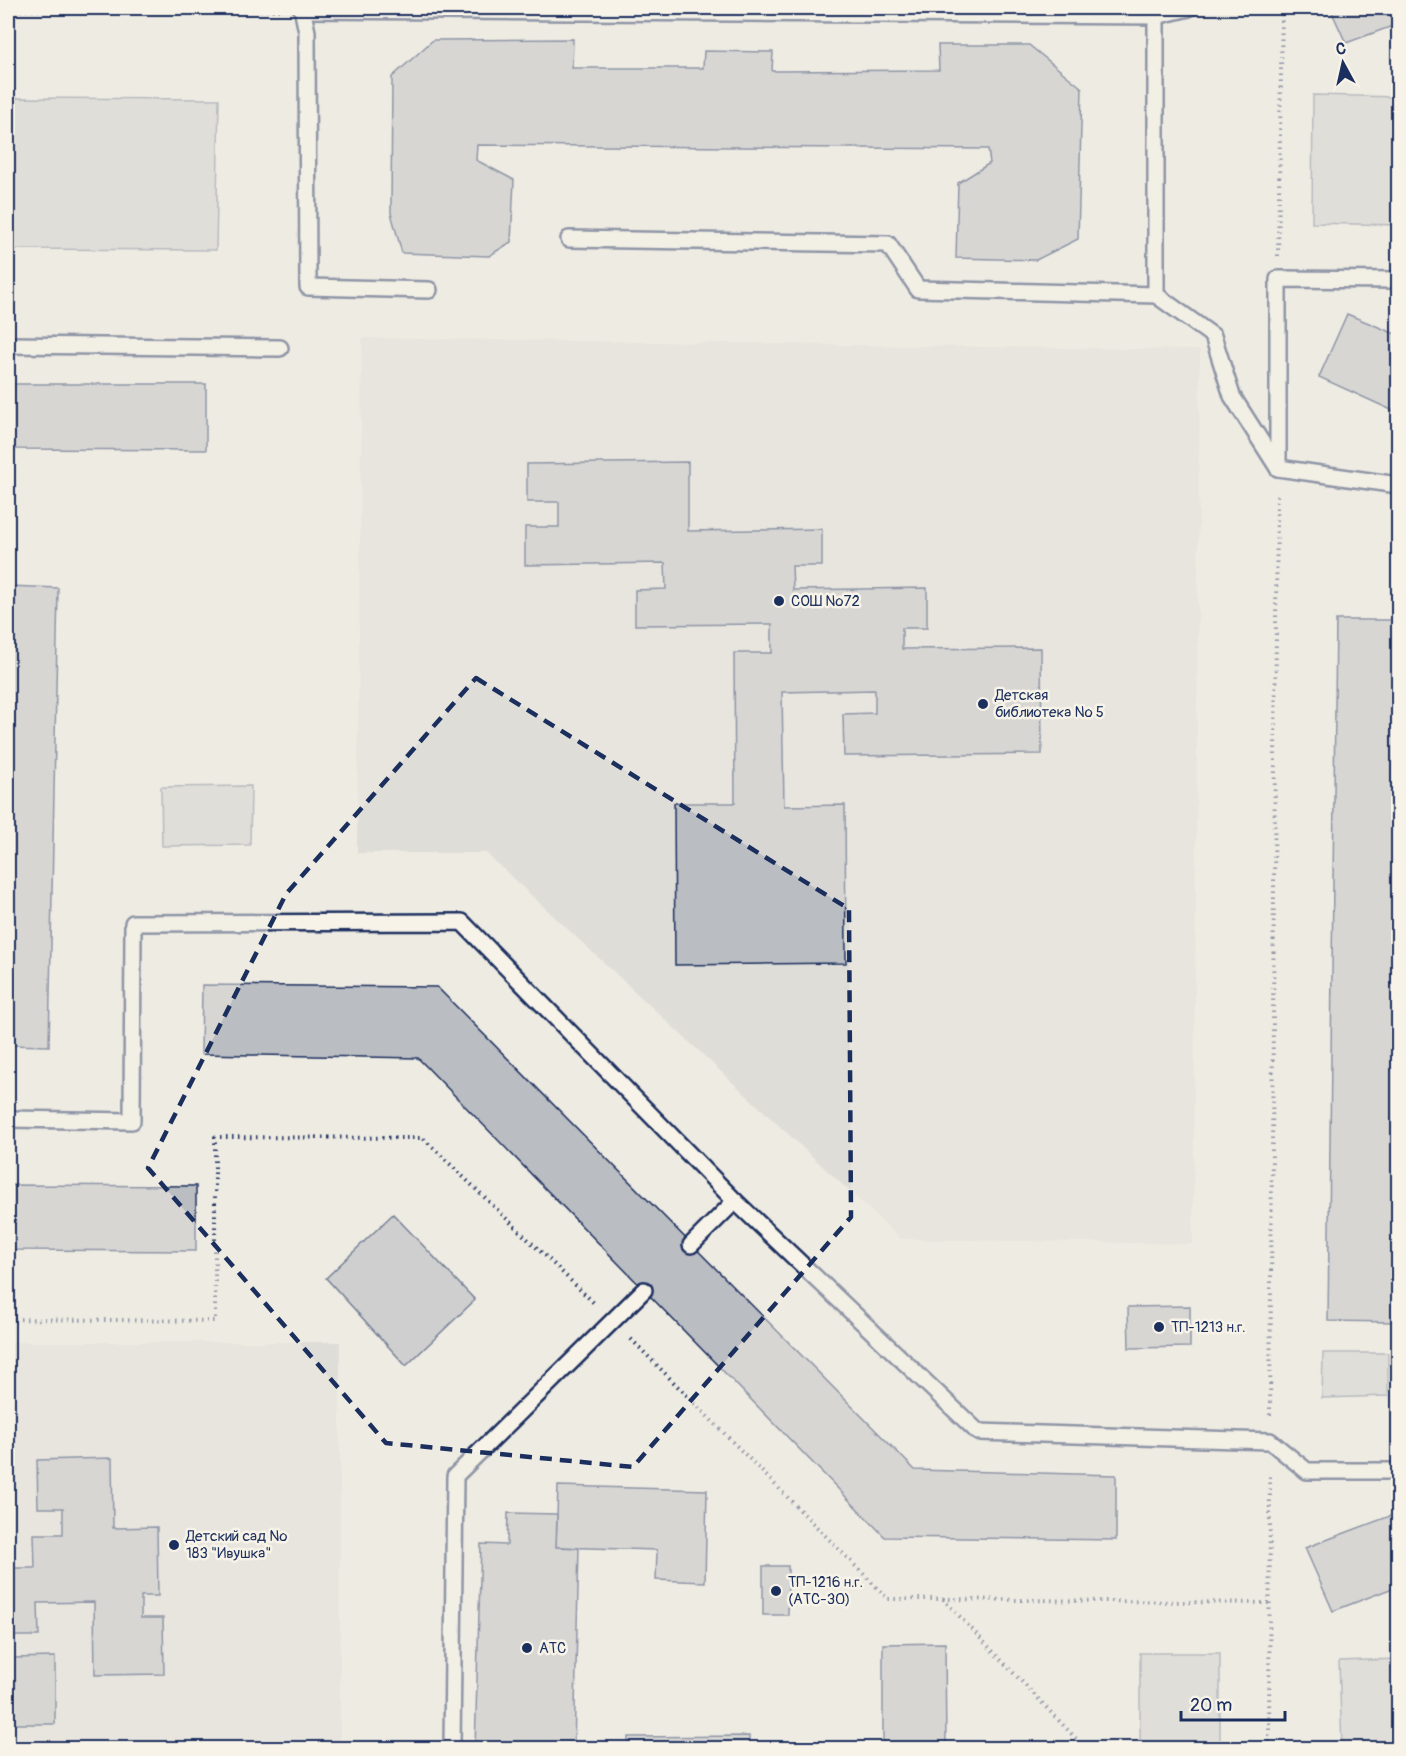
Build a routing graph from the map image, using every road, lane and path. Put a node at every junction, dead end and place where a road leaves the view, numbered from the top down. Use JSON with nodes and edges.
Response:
{"nodes":[{"id":1,"x":1190,"y":8,"type":"edge"},
{"id":2,"x":1282,"y":8,"type":"edge"},
{"id":3,"x":302,"y":9,"type":"edge"},
{"id":4,"x":8,"y":10,"type":"edge"},
{"id":5,"x":1156,"y":16,"type":"junction"},
{"id":6,"x":569,"y":239,"type":"dead end"},
{"id":7,"x":1278,"y":279,"type":"junction"},
{"id":8,"x":1398,"y":280,"type":"edge"},
{"id":9,"x":429,"y":290,"type":"dead end"},
{"id":10,"x":1156,"y":295,"type":"junction"},
{"id":11,"x":8,"y":345,"type":"edge"},
{"id":12,"x":280,"y":348,"type":"dead end"},
{"id":13,"x":1278,"y":468,"type":"junction"},
{"id":14,"x":1398,"y":485,"type":"edge"},
{"id":15,"x":8,"y":1119,"type":"edge"},
{"id":16,"x":735,"y":1201,"type":"junction"},
{"id":17,"x":691,"y":1245,"type":"dead end"},
{"id":18,"x":644,"y":1290,"type":"dead end"},
{"id":19,"x":8,"y":1319,"type":"edge"},
{"id":20,"x":613,"y":1322,"type":"junction"},
{"id":21,"x":1270,"y":1441,"type":"junction"},
{"id":22,"x":1398,"y":1471,"type":"edge"},
{"id":23,"x":943,"y":1599,"type":"junction"},
{"id":24,"x":1270,"y":1603,"type":"junction"},
{"id":25,"x":452,"y":1749,"type":"edge"},
{"id":26,"x":1084,"y":1749,"type":"edge"},
{"id":27,"x":1269,"y":1749,"type":"edge"}],
"edges":[{"from":1,"to":5,"type":"lane"},
{"from":2,"to":7,"type":"path"},
{"from":3,"to":4,"type":"path"},
{"from":3,"to":5,"type":"lane"},
{"from":3,"to":9,"type":"lane"},
{"from":5,"to":10,"type":"lane"},
{"from":6,"to":10,"type":"lane"},
{"from":7,"to":8,"type":"lane"},
{"from":7,"to":13,"type":"lane"},
{"from":10,"to":13,"type":"lane"},
{"from":11,"to":12,"type":"lane"},
{"from":13,"to":14,"type":"lane"},
{"from":13,"to":21,"type":"path"},
{"from":15,"to":16,"type":"lane"},
{"from":16,"to":17,"type":"lane"},
{"from":16,"to":21,"type":"lane"},
{"from":18,"to":20,"type":"lane"},
{"from":19,"to":20,"type":"path"},
{"from":20,"to":23,"type":"path"},
{"from":20,"to":25,"type":"lane"},
{"from":21,"to":22,"type":"lane"},
{"from":21,"to":24,"type":"path"},
{"from":23,"to":24,"type":"path"},
{"from":23,"to":26,"type":"path"},
{"from":24,"to":27,"type":"path"}]}
